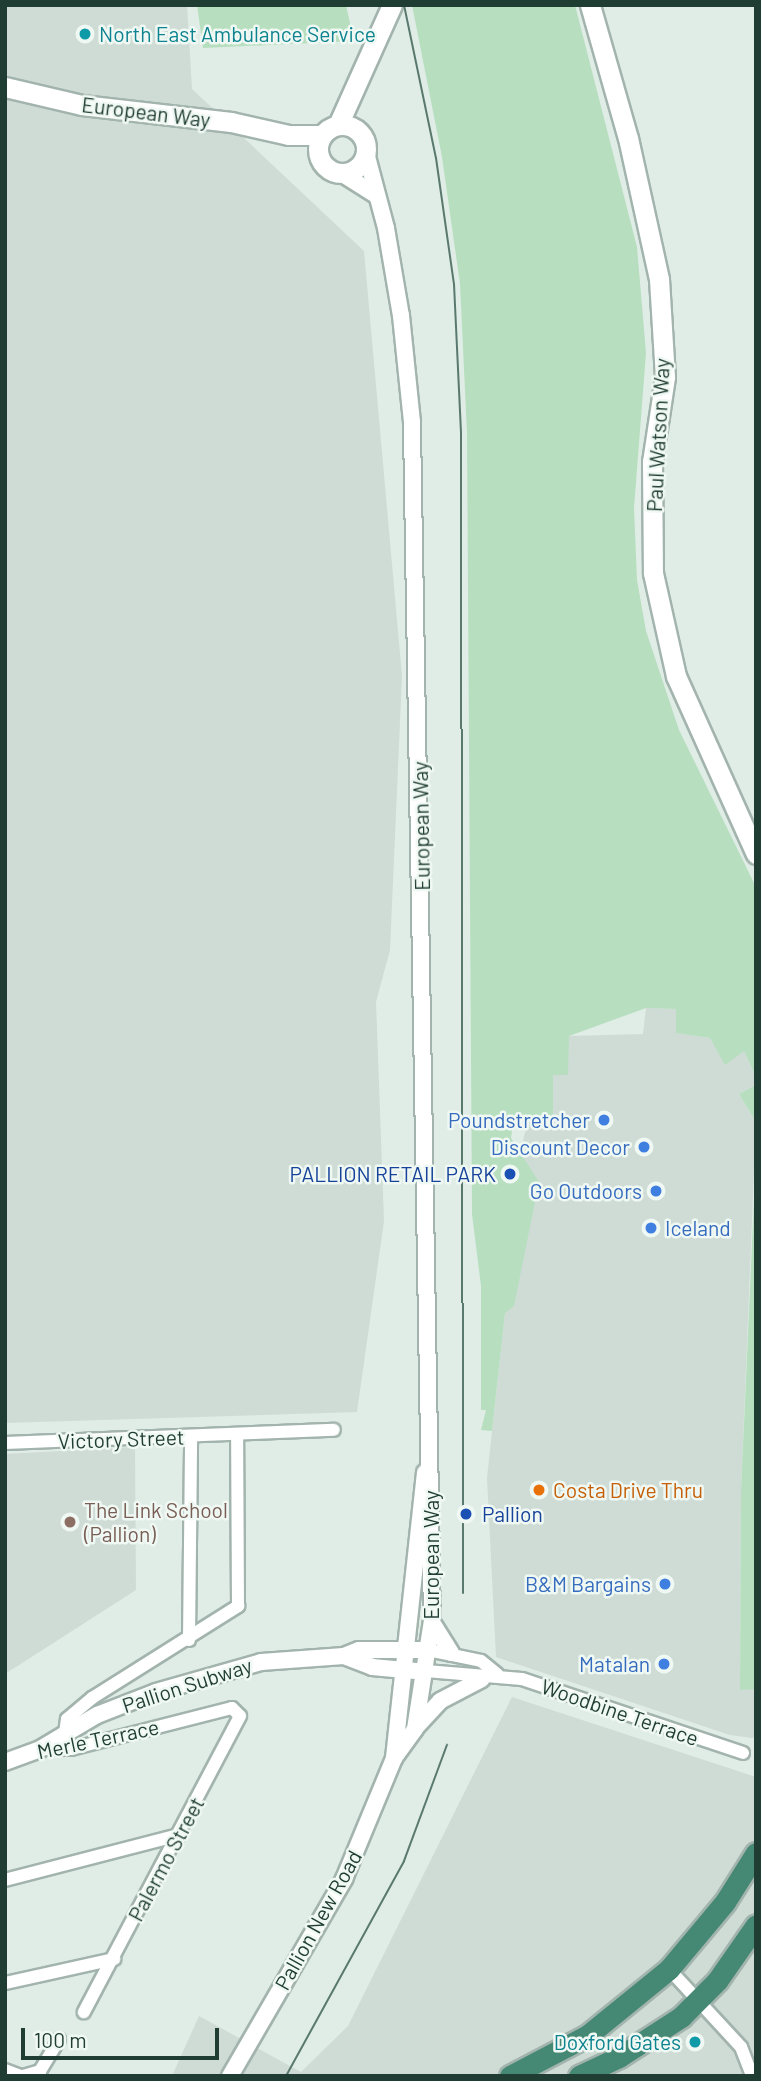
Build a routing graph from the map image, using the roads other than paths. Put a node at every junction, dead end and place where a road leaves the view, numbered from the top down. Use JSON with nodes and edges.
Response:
{"nodes":[{"id":1,"x":392,"y":5,"type":"edge"},
{"id":2,"x":590,"y":5,"type":"edge"},
{"id":3,"x":5,"y":88,"type":"edge"},
{"id":4,"x":334,"y":135,"type":"junction"},
{"id":5,"x":366,"y":153,"type":"junction"},
{"id":6,"x":341,"y":173,"type":"junction"},
{"id":7,"x":376,"y":195,"type":"junction"},
{"id":8,"x":756,"y":853,"type":"edge"},
{"id":9,"x":334,"y":1430,"type":"dead end"},
{"id":10,"x":237,"y":1434,"type":"junction"},
{"id":11,"x":191,"y":1436,"type":"junction"},
{"id":12,"x":5,"y":1443,"type":"edge"},
{"id":13,"x":428,"y":1461,"type":"junction"},
{"id":14,"x":432,"y":1621,"type":"junction"},
{"id":15,"x":189,"y":1640,"type":"junction"},
{"id":16,"x":410,"y":1649,"type":"junction"},
{"id":17,"x":428,"y":1650,"type":"junction"},
{"id":18,"x":452,"y":1653,"type":"junction"},
{"id":19,"x":344,"y":1656,"type":"junction"},
{"id":20,"x":407,"y":1670,"type":"junction"},
{"id":21,"x":426,"y":1671,"type":"junction"},
{"id":22,"x":489,"y":1676,"type":"junction"},
{"id":23,"x":232,"y":1708,"type":"joint"},
{"id":24,"x":415,"y":1730,"type":"junction"},
{"id":25,"x":65,"y":1733,"type":"junction"},
{"id":26,"x":40,"y":1749,"type":"junction"},
{"id":27,"x":743,"y":1753,"type":"dead end"},
{"id":28,"x":394,"y":1758,"type":"junction"},
{"id":29,"x":5,"y":1762,"type":"edge"},
{"id":30,"x":179,"y":1835,"type":"junction"},
{"id":31,"x":756,"y":1853,"type":"edge"},
{"id":32,"x":5,"y":1880,"type":"edge"},
{"id":33,"x":756,"y":1925,"type":"edge"},
{"id":34,"x":114,"y":1959,"type":"junction"},
{"id":35,"x":669,"y":1969,"type":"junction"},
{"id":36,"x":6,"y":1981,"type":"edge"},
{"id":37,"x":700,"y":2000,"type":"junction"},
{"id":38,"x":83,"y":2012,"type":"dead end"},
{"id":39,"x":59,"y":2039,"type":"dead end"},
{"id":40,"x":5,"y":2070,"type":"edge"},
{"id":41,"x":22,"y":2076,"type":"edge"},
{"id":42,"x":230,"y":2076,"type":"edge"},
{"id":43,"x":510,"y":2076,"type":"edge"},
{"id":44,"x":579,"y":2076,"type":"edge"},
{"id":45,"x":752,"y":2076,"type":"edge"}],
"edges":[{"from":1,"to":4,"type":"main road"},
{"from":2,"to":8,"type":"main road","name":"Paul Watson Way"},
{"from":3,"to":4,"type":"main road","name":"European Way"},
{"from":4,"to":5,"type":"main road"},
{"from":4,"to":6,"type":"main road"},
{"from":5,"to":6,"type":"main road"},
{"from":5,"to":7,"type":"street","name":"European Way"},
{"from":6,"to":7,"type":"street"},
{"from":7,"to":13,"type":"street","name":"European Way"},
{"from":9,"to":10,"type":"street","name":"Victory Street"},
{"from":10,"to":11,"type":"street","name":"Victory Street"},
{"from":10,"to":15,"type":"street"},
{"from":11,"to":12,"type":"street","name":"Victory Street"},
{"from":11,"to":15,"type":"street"},
{"from":13,"to":14,"type":"street","name":"European Way"},
{"from":13,"to":16,"type":"street","name":"European Way"},
{"from":14,"to":17,"type":"street","name":"European Way"},
{"from":14,"to":18,"type":"street"},
{"from":15,"to":25,"type":"street"},
{"from":16,"to":17,"type":"street","name":"Pallion Subway"},
{"from":16,"to":19,"type":"street","name":"Pallion Subway"},
{"from":16,"to":20,"type":"street","name":"European Way"},
{"from":17,"to":18,"type":"street","name":"Woodbine Terrace"},
{"from":17,"to":21,"type":"street","name":"European Way"},
{"from":18,"to":22,"type":"street","name":"Woodbine Terrace"},
{"from":19,"to":20,"type":"street","name":"Pallion Subway"},
{"from":19,"to":25,"type":"street","name":"Pallion Subway"},
{"from":20,"to":21,"type":"street","name":"Pallion Subway"},
{"from":20,"to":28,"type":"street","name":"Pallion New Road"},
{"from":21,"to":22,"type":"street","name":"Woodbine Terrace"},
{"from":21,"to":24,"type":"street","name":"Pallion New Road"},
{"from":22,"to":24,"type":"street"},
{"from":22,"to":27,"type":"street","name":"Woodbine Terrace"},
{"from":23,"to":26,"type":"street","name":"Merle Terrace"},
{"from":23,"to":30,"type":"street","name":"Palermo Street"},
{"from":24,"to":28,"type":"street","name":"Pallion New Road"},
{"from":25,"to":26,"type":"street","name":"Pallion Subway"},
{"from":26,"to":29,"type":"street","name":"Merle Terrace"},
{"from":28,"to":42,"type":"street","name":"Pallion New Road"},
{"from":30,"to":32,"type":"street"},
{"from":30,"to":34,"type":"street","name":"Palermo Street"},
{"from":31,"to":35,"type":"highway"},
{"from":33,"to":37,"type":"highway"},
{"from":34,"to":36,"type":"street"},
{"from":34,"to":38,"type":"street","name":"Palermo Street"},
{"from":35,"to":37,"type":"street"},
{"from":35,"to":43,"type":"highway"},
{"from":37,"to":44,"type":"highway"},
{"from":37,"to":45,"type":"street"},
{"from":39,"to":41,"type":"street"},
{"from":40,"to":41,"type":"street"}]}
